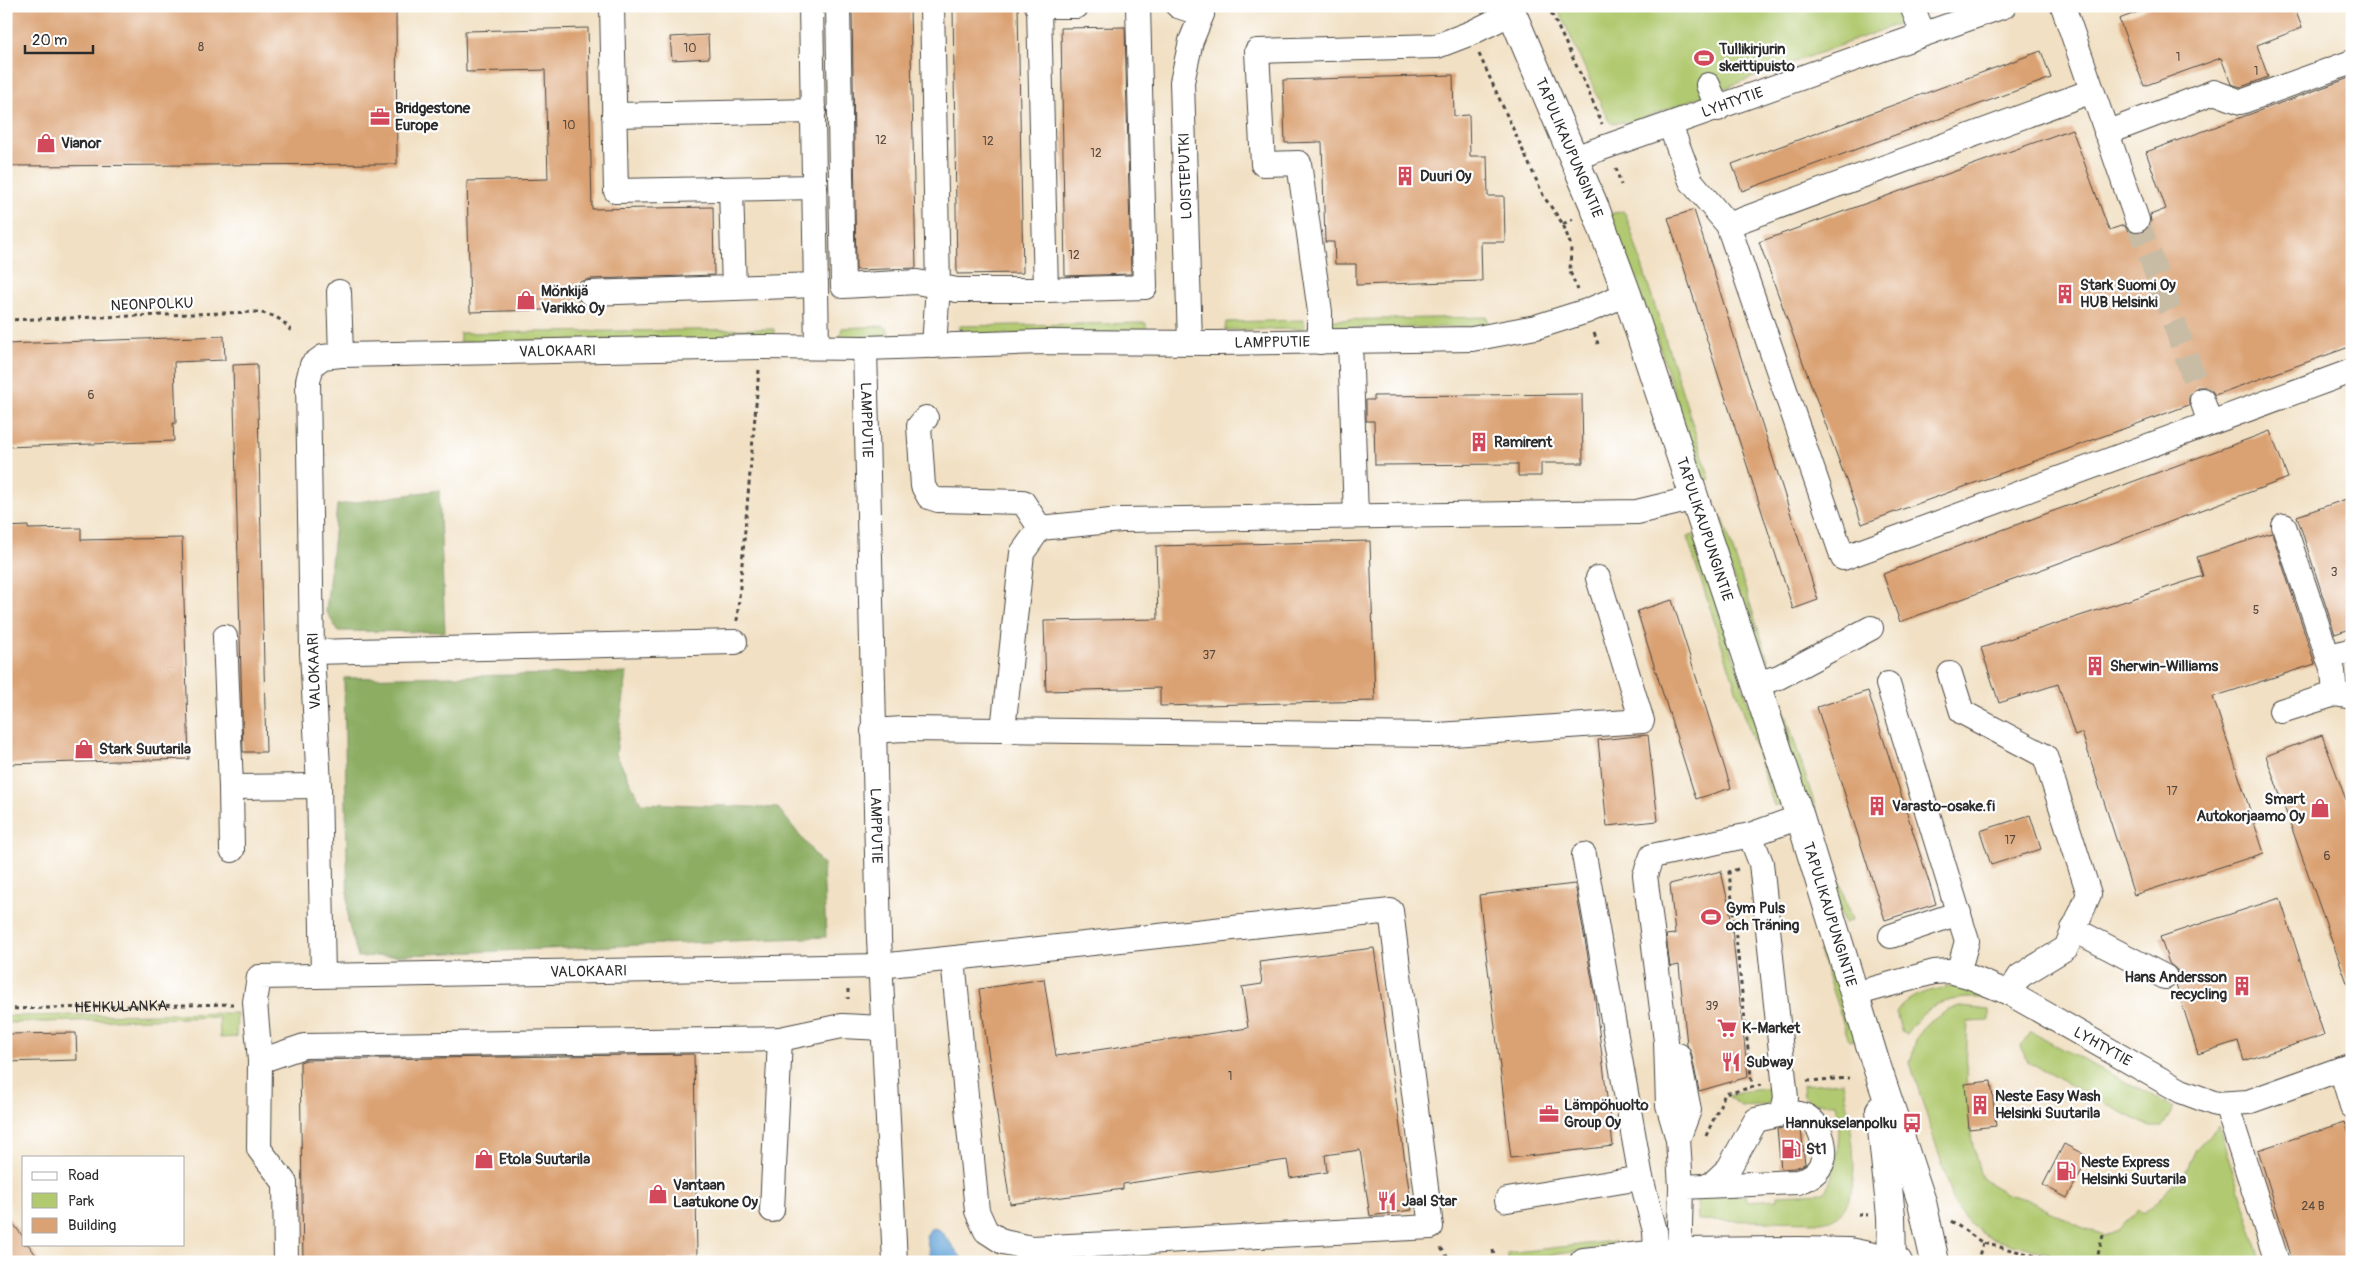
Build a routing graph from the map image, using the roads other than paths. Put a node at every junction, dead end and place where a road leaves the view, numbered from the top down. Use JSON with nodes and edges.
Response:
{"nodes":[{"id":1,"x":612,"y":6,"type":"edge"},
{"id":2,"x":811,"y":6,"type":"edge"},
{"id":3,"x":838,"y":6,"type":"edge"},
{"id":4,"x":932,"y":6,"type":"edge"},
{"id":5,"x":1077,"y":6,"type":"edge"},
{"id":6,"x":1138,"y":6,"type":"edge"},
{"id":7,"x":1178,"y":6,"type":"edge"},
{"id":8,"x":1912,"y":6,"type":"edge"},
{"id":9,"x":2004,"y":6,"type":"edge"},
{"id":10,"x":2063,"y":6,"type":"edge"},
{"id":11,"x":1038,"y":7,"type":"edge"},
{"id":12,"x":1200,"y":10,"type":"edge"},
{"id":13,"x":1510,"y":10,"type":"edge"},
{"id":14,"x":1923,"y":34,"type":"junction"},
{"id":15,"x":2352,"y":62,"type":"edge"},
{"id":16,"x":1708,"y":85,"type":"dead end"},
{"id":17,"x":2092,"y":91,"type":"junction"},
{"id":18,"x":1718,"y":109,"type":"junction"},
{"id":19,"x":814,"y":111,"type":"junction"},
{"id":20,"x":614,"y":115,"type":"junction"},
{"id":21,"x":1670,"y":125,"type":"junction"},
{"id":22,"x":2106,"y":134,"type":"junction"},
{"id":23,"x":1574,"y":158,"type":"junction"},
{"id":24,"x":815,"y":187,"type":"junction"},
{"id":25,"x":731,"y":189,"type":"junction"},
{"id":26,"x":2137,"y":220,"type":"tunnel mouth"},
{"id":27,"x":1728,"y":225,"type":"junction"},
{"id":28,"x":816,"y":285,"type":"junction"},
{"id":29,"x":938,"y":286,"type":"junction"},
{"id":30,"x":734,"y":288,"type":"junction"},
{"id":31,"x":1046,"y":290,"type":"junction"},
{"id":32,"x":339,"y":292,"type":"dead end"},
{"id":33,"x":590,"y":293,"type":"dead end"},
{"id":34,"x":1627,"y":294,"type":"junction"},
{"id":35,"x":1350,"y":341,"type":"junction"},
{"id":36,"x":1190,"y":342,"type":"junction"},
{"id":37,"x":1320,"y":342,"type":"junction"},
{"id":38,"x":934,"y":346,"type":"junction"},
{"id":39,"x":817,"y":347,"type":"junction"},
{"id":40,"x":865,"y":348,"type":"junction"},
{"id":41,"x":341,"y":355,"type":"junction"},
{"id":42,"x":2352,"y":371,"type":"edge"},
{"id":43,"x":2202,"y":400,"type":"tunnel mouth"},
{"id":44,"x":926,"y":418,"type":"dead end"},
{"id":45,"x":2210,"y":423,"type":"junction"},
{"id":46,"x":1695,"y":498,"type":"junction"},
{"id":47,"x":1356,"y":516,"type":"junction"},
{"id":48,"x":2284,"y":526,"type":"dead end"},
{"id":49,"x":1040,"y":528,"type":"junction"},
{"id":50,"x":1598,"y":578,"type":"dead end"},
{"id":51,"x":1872,"y":628,"type":"dead end"},
{"id":52,"x":225,"y":636,"type":"dead end"},
{"id":53,"x":736,"y":642,"type":"road end"},
{"id":54,"x":2352,"y":650,"type":"edge"},
{"id":55,"x":312,"y":652,"type":"junction"},
{"id":56,"x":2328,"y":656,"type":"junction"},
{"id":57,"x":1950,"y":674,"type":"dead end"},
{"id":58,"x":1756,"y":684,"type":"junction"},
{"id":59,"x":1888,"y":684,"type":"dead end"},
{"id":60,"x":2343,"y":696,"type":"edge"},
{"id":61,"x":2282,"y":711,"type":"dead end"},
{"id":62,"x":1003,"y":730,"type":"junction"},
{"id":63,"x":873,"y":731,"type":"junction"},
{"id":64,"x":318,"y":786,"type":"junction"},
{"id":65,"x":231,"y":787,"type":"junction"},
{"id":66,"x":1800,"y":818,"type":"junction"},
{"id":67,"x":1750,"y":835,"type":"junction"},
{"id":68,"x":232,"y":850,"type":"dead end"},
{"id":69,"x":1584,"y":855,"type":"dead end"},
{"id":70,"x":1958,"y":913,"type":"junction"},
{"id":71,"x":2073,"y":929,"type":"junction"},
{"id":72,"x":1891,"y":936,"type":"dead end"},
{"id":73,"x":953,"y":959,"type":"junction"},
{"id":74,"x":880,"y":966,"type":"junction"},
{"id":75,"x":1958,"y":973,"type":"junction"},
{"id":76,"x":323,"y":975,"type":"junction"},
{"id":77,"x":2166,"y":977,"type":"dead end"},
{"id":78,"x":2009,"y":993,"type":"junction"},
{"id":79,"x":1855,"y":994,"type":"junction"},
{"id":80,"x":883,"y":1028,"type":"junction"},
{"id":81,"x":780,"y":1039,"type":"junction"},
{"id":82,"x":260,"y":1061,"type":"junction"},
{"id":83,"x":1875,"y":1061,"type":"junction"},
{"id":84,"x":2346,"y":1067,"type":"edge"},
{"id":85,"x":2226,"y":1104,"type":"junction"},
{"id":86,"x":2352,"y":1106,"type":"edge"},
{"id":87,"x":1782,"y":1114,"type":"junction"},
{"id":88,"x":1641,"y":1178,"type":"junction"},
{"id":89,"x":1711,"y":1185,"type":"junction"},
{"id":90,"x":1680,"y":1187,"type":"junction"},
{"id":91,"x":1507,"y":1200,"type":"dead end"},
{"id":92,"x":772,"y":1210,"type":"dead end"},
{"id":93,"x":1671,"y":1256,"type":"edge"},
{"id":94,"x":286,"y":1262,"type":"edge"},
{"id":95,"x":895,"y":1262,"type":"edge"},
{"id":96,"x":1584,"y":1262,"type":"edge"},
{"id":97,"x":1894,"y":1262,"type":"edge"},
{"id":98,"x":1935,"y":1262,"type":"edge"},
{"id":99,"x":2277,"y":1262,"type":"edge"}],
"edges":[{"from":1,"to":20,"type":"street"},
{"from":2,"to":19,"type":"street"},
{"from":3,"to":29,"type":"street"},
{"from":4,"to":29,"type":"street"},
{"from":5,"to":11,"type":"street"},
{"from":6,"to":31,"type":"street"},
{"from":7,"to":12,"type":"street"},
{"from":8,"to":14,"type":"street"},
{"from":9,"to":14,"type":"street","name":"LYHTYTIE"},
{"from":10,"to":17,"type":"street"},
{"from":11,"to":31,"type":"street"},
{"from":12,"to":36,"type":"street","name":"LOISTEPUTKI"},
{"from":13,"to":23,"type":"main road","name":"TAPULIKAUPUNGINTIE"},
{"from":13,"to":37,"type":"street"},
{"from":14,"to":18,"type":"street","name":"LYHTYTIE"},
{"from":15,"to":22,"type":"street"},
{"from":16,"to":18,"type":"street"},
{"from":17,"to":22,"type":"street"},
{"from":17,"to":27,"type":"street"},
{"from":18,"to":21,"type":"street","name":"LYHTYTIE"},
{"from":19,"to":20,"type":"street"},
{"from":19,"to":24,"type":"street"},
{"from":20,"to":25,"type":"street"},
{"from":21,"to":23,"type":"street","name":"LYHTYTIE"},
{"from":21,"to":27,"type":"street"},
{"from":22,"to":26,"type":"street"},
{"from":23,"to":34,"type":"main road","name":"TAPULIKAUPUNGINTIE"},
{"from":24,"to":25,"type":"street"},
{"from":24,"to":28,"type":"street"},
{"from":25,"to":30,"type":"street"},
{"from":27,"to":45,"type":"street"},
{"from":28,"to":30,"type":"street"},
{"from":28,"to":39,"type":"street"},
{"from":29,"to":31,"type":"street"},
{"from":29,"to":38,"type":"street"},
{"from":30,"to":33,"type":"street"},
{"from":32,"to":41,"type":"street"},
{"from":34,"to":35,"type":"street","name":"LAMPPUTIE"},
{"from":34,"to":46,"type":"main road","name":"TAPULIKAUPUNGINTIE"},
{"from":35,"to":37,"type":"street","name":"LAMPPUTIE"},
{"from":35,"to":47,"type":"street"},
{"from":36,"to":37,"type":"street","name":"LAMPPUTIE"},
{"from":36,"to":38,"type":"street","name":"LAMPPUTIE"},
{"from":38,"to":40,"type":"street","name":"LAMPPUTIE"},
{"from":39,"to":40,"type":"street","name":"VALOKAARI"},
{"from":39,"to":41,"type":"street","name":"VALOKAARI"},
{"from":40,"to":63,"type":"street","name":"LAMPPUTIE"},
{"from":41,"to":55,"type":"street","name":"VALOKAARI"},
{"from":42,"to":45,"type":"street"},
{"from":43,"to":45,"type":"street"},
{"from":44,"to":49,"type":"street"},
{"from":46,"to":47,"type":"street"},
{"from":46,"to":58,"type":"main road","name":"TAPULIKAUPUNGINTIE"},
{"from":47,"to":49,"type":"street"},
{"from":48,"to":56,"type":"street"},
{"from":49,"to":62,"type":"street"},
{"from":50,"to":62,"type":"street"},
{"from":51,"to":58,"type":"street"},
{"from":52,"to":65,"type":"street"},
{"from":53,"to":55,"type":"street"},
{"from":54,"to":56,"type":"street"},
{"from":55,"to":64,"type":"street","name":"VALOKAARI"},
{"from":56,"to":60,"type":"street"},
{"from":57,"to":71,"type":"street"},
{"from":58,"to":66,"type":"main road","name":"TAPULIKAUPUNGINTIE"},
{"from":59,"to":70,"type":"street"},
{"from":60,"to":61,"type":"street"},
{"from":62,"to":63,"type":"street"},
{"from":63,"to":74,"type":"street","name":"LAMPPUTIE"},
{"from":64,"to":65,"type":"street"},
{"from":64,"to":76,"type":"street","name":"VALOKAARI"},
{"from":65,"to":68,"type":"street"},
{"from":66,"to":67,"type":"street"},
{"from":66,"to":79,"type":"main road","name":"TAPULIKAUPUNGINTIE"},
{"from":67,"to":87,"type":"street"},
{"from":67,"to":90,"type":"street"},
{"from":69,"to":88,"type":"street"},
{"from":70,"to":72,"type":"street"},
{"from":70,"to":75,"type":"street"},
{"from":71,"to":77,"type":"street"},
{"from":71,"to":78,"type":"street"},
{"from":73,"to":73,"type":"street","name":"VALOKAARI"},
{"from":73,"to":74,"type":"street","name":"VALOKAARI"},
{"from":74,"to":76,"type":"street","name":"VALOKAARI"},
{"from":74,"to":80,"type":"street","name":"LAMPPUTIE"},
{"from":75,"to":78,"type":"street","name":"LYHTYTIE"},
{"from":75,"to":79,"type":"street","name":"LYHTYTIE"},
{"from":76,"to":82,"type":"street"},
{"from":78,"to":85,"type":"street","name":"LYHTYTIE"},
{"from":79,"to":83,"type":"main road","name":"TAPULIKAUPUNGINTIE"},
{"from":80,"to":81,"type":"street"},
{"from":80,"to":95,"type":"street","name":"LAMPPUTIE"},
{"from":81,"to":82,"type":"street"},
{"from":81,"to":92,"type":"street"},
{"from":82,"to":94,"type":"street"},
{"from":83,"to":97,"type":"main road","name":"TAPULIKAUPUNGINTIE"},
{"from":83,"to":98,"type":"main road","name":"TAPULIKAUPUNGINTIE"},
{"from":84,"to":85,"type":"street","name":"LYHTYTIE"},
{"from":84,"to":86,"type":"street"},
{"from":85,"to":99,"type":"street"},
{"from":87,"to":89,"type":"street"},
{"from":87,"to":89,"type":"street"},
{"from":88,"to":91,"type":"street"},
{"from":88,"to":93,"type":"street"},
{"from":89,"to":90,"type":"street"},
{"from":90,"to":93,"type":"street"},
{"from":93,"to":96,"type":"main road"},
{"from":93,"to":97,"type":"main road"}]}
